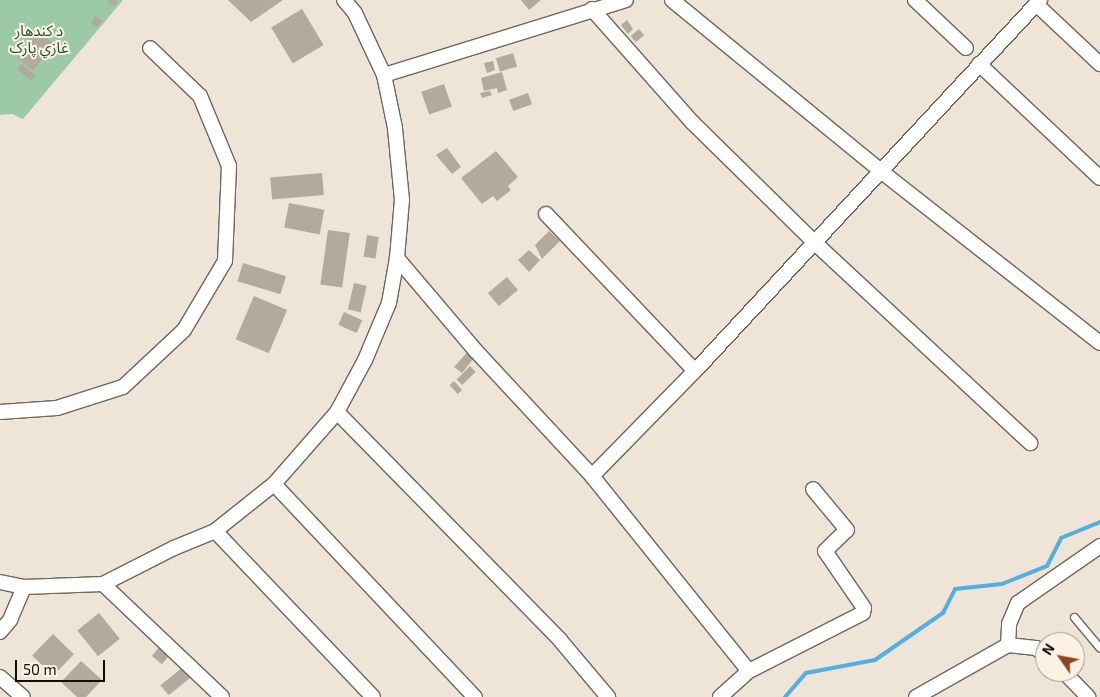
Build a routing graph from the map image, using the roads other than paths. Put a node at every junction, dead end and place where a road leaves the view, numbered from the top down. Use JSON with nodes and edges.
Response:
{"nodes":[{"id":1,"x":344,"y":0,"type":"edge"},
{"id":2,"x":626,"y":0,"type":"edge"},
{"id":3,"x":672,"y":0,"type":"edge"},
{"id":4,"x":915,"y":0,"type":"edge"},
{"id":5,"x":1038,"y":2,"type":"edge"},
{"id":6,"x":592,"y":9,"type":"junction"},
{"id":7,"x":150,"y":48,"type":"dead end"},
{"id":8,"x":966,"y":48,"type":"dead end"},
{"id":9,"x":979,"y":64,"type":"junction"},
{"id":10,"x":1100,"y":64,"type":"edge"},
{"id":11,"x":384,"y":75,"type":"junction"},
{"id":12,"x":882,"y":172,"type":"junction"},
{"id":13,"x":1100,"y":178,"type":"edge"},
{"id":14,"x":546,"y":214,"type":"dead end"},
{"id":15,"x":815,"y":243,"type":"junction"},
{"id":16,"x":397,"y":258,"type":"junction"},
{"id":17,"x":1100,"y":343,"type":"edge"},
{"id":18,"x":695,"y":371,"type":"junction"},
{"id":19,"x":0,"y":412,"type":"edge"},
{"id":20,"x":337,"y":412,"type":"junction"},
{"id":21,"x":1030,"y":443,"type":"dead end"},
{"id":22,"x":592,"y":476,"type":"junction"},
{"id":23,"x":274,"y":484,"type":"junction"},
{"id":24,"x":813,"y":489,"type":"dead end"},
{"id":25,"x":215,"y":531,"type":"junction"},
{"id":26,"x":1100,"y":546,"type":"edge"},
{"id":27,"x":0,"y":582,"type":"edge"},
{"id":28,"x":103,"y":584,"type":"junction"},
{"id":29,"x":24,"y":587,"type":"junction"},
{"id":30,"x":1074,"y":617,"type":"dead end"},
{"id":31,"x":0,"y":632,"type":"edge"},
{"id":32,"x":1008,"y":645,"type":"junction"},
{"id":33,"x":1035,"y":648,"type":"edge"},
{"id":34,"x":1100,"y":648,"type":"edge"},
{"id":35,"x":748,"y":671,"type":"junction"},
{"id":36,"x":0,"y":677,"type":"edge"},
{"id":37,"x":1074,"y":682,"type":"edge"},
{"id":38,"x":466,"y":694,"type":"edge"},
{"id":39,"x":23,"y":697,"type":"edge"},
{"id":40,"x":222,"y":697,"type":"edge"},
{"id":41,"x":373,"y":697,"type":"edge"},
{"id":42,"x":608,"y":697,"type":"edge"},
{"id":43,"x":720,"y":697,"type":"edge"},
{"id":44,"x":916,"y":697,"type":"edge"},
{"id":45,"x":1088,"y":697,"type":"edge"}],
"edges":[{"from":1,"to":11,"type":"street"},
{"from":2,"to":6,"type":"street"},
{"from":3,"to":12,"type":"street"},
{"from":4,"to":8,"type":"street"},
{"from":5,"to":9,"type":"street"},
{"from":5,"to":10,"type":"street"},
{"from":6,"to":11,"type":"street"},
{"from":6,"to":15,"type":"street"},
{"from":7,"to":19,"type":"street"},
{"from":9,"to":12,"type":"street"},
{"from":9,"to":13,"type":"street"},
{"from":11,"to":16,"type":"street"},
{"from":12,"to":15,"type":"street"},
{"from":12,"to":17,"type":"street"},
{"from":14,"to":18,"type":"street"},
{"from":15,"to":18,"type":"street"},
{"from":15,"to":21,"type":"street"},
{"from":16,"to":20,"type":"street"},
{"from":16,"to":22,"type":"street"},
{"from":18,"to":22,"type":"street"},
{"from":20,"to":23,"type":"street"},
{"from":20,"to":42,"type":"street"},
{"from":22,"to":35,"type":"street"},
{"from":23,"to":25,"type":"street"},
{"from":23,"to":38,"type":"street"},
{"from":24,"to":35,"type":"street"},
{"from":25,"to":28,"type":"street"},
{"from":25,"to":41,"type":"street"},
{"from":26,"to":32,"type":"street"},
{"from":27,"to":29,"type":"street"},
{"from":28,"to":29,"type":"street"},
{"from":28,"to":40,"type":"street"},
{"from":29,"to":31,"type":"street"},
{"from":30,"to":34,"type":"lane"},
{"from":32,"to":33,"type":"street"},
{"from":32,"to":44,"type":"street"},
{"from":35,"to":43,"type":"street"},
{"from":36,"to":39,"type":"street"},
{"from":37,"to":45,"type":"street"}]}
